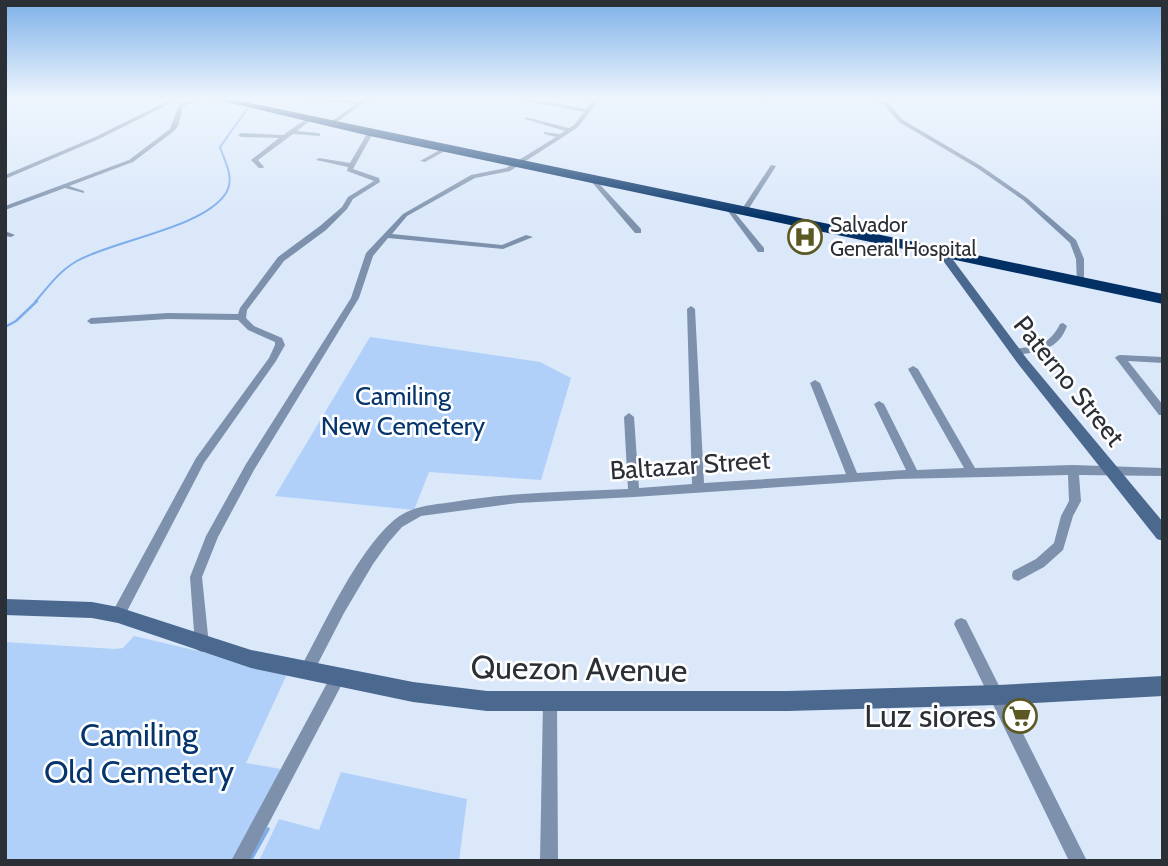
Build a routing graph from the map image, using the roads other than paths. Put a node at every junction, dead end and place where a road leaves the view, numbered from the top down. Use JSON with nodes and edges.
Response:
{"nodes":[{"id":1,"x":96,"y":138,"type":"edge"},
{"id":2,"x":161,"y":138,"type":"edge"},
{"id":3,"x":283,"y":138,"type":"edge"},
{"id":4,"x":366,"y":138,"type":"edge"},
{"id":5,"x":395,"y":138,"type":"edge"},
{"id":6,"x":557,"y":138,"type":"edge"},
{"id":7,"x":931,"y":138,"type":"edge"},
{"id":8,"x":445,"y":149,"type":"junction"},
{"id":9,"x":319,"y":160,"type":"dead end"},
{"id":10,"x":424,"y":161,"type":"dead end"},
{"id":11,"x":518,"y":164,"type":"junction"},
{"id":12,"x":349,"y":165,"type":"junction"},
{"id":13,"x":773,"y":166,"type":"dead end"},
{"id":14,"x":261,"y":167,"type":"dead end"},
{"id":15,"x":5,"y":177,"type":"edge"},
{"id":16,"x":592,"y":179,"type":"junction"},
{"id":17,"x":66,"y":187,"type":"junction"},
{"id":18,"x":82,"y":192,"type":"dead end"},
{"id":19,"x":5,"y":208,"type":"edge"},
{"id":20,"x":729,"y":209,"type":"junction"},
{"id":21,"x":744,"y":212,"type":"junction"},
{"id":22,"x":638,"y":231,"type":"dead end"},
{"id":23,"x":385,"y":236,"type":"junction"},
{"id":24,"x":529,"y":237,"type":"dead end"},
{"id":25,"x":761,"y":250,"type":"dead end"},
{"id":26,"x":944,"y":255,"type":"junction"},
{"id":27,"x":1081,"y":283,"type":"junction"},
{"id":28,"x":1163,"y":299,"type":"edge"},
{"id":29,"x":691,"y":309,"type":"dead end"},
{"id":30,"x":242,"y":317,"type":"junction"},
{"id":31,"x":91,"y":321,"type":"dead end"},
{"id":32,"x":1063,"y":326,"type":"dead end"},
{"id":33,"x":1014,"y":352,"type":"junction"},
{"id":34,"x":1163,"y":360,"type":"edge"},
{"id":35,"x":913,"y":369,"type":"dead end"},
{"id":36,"x":815,"y":383,"type":"dead end"},
{"id":37,"x":880,"y":404,"type":"dead end"},
{"id":38,"x":1163,"y":412,"type":"edge"},
{"id":39,"x":629,"y":417,"type":"dead end"},
{"id":40,"x":1073,"y":470,"type":"junction"},
{"id":41,"x":1112,"y":470,"type":"junction"},
{"id":42,"x":972,"y":472,"type":"junction"},
{"id":43,"x":1163,"y":472,"type":"edge"},
{"id":44,"x":914,"y":475,"type":"junction"},
{"id":45,"x":853,"y":478,"type":"junction"},
{"id":46,"x":698,"y":487,"type":"junction"},
{"id":47,"x":634,"y":492,"type":"junction"},
{"id":48,"x":1163,"y":534,"type":"edge"},
{"id":49,"x":1018,"y":575,"type":"dead end"},
{"id":50,"x":5,"y":607,"type":"edge"},
{"id":51,"x":118,"y":615,"type":"junction"},
{"id":52,"x":961,"y":624,"type":"dead end"},
{"id":53,"x":202,"y":645,"type":"junction"},
{"id":54,"x":307,"y":670,"type":"junction"},
{"id":55,"x":337,"y":679,"type":"junction"},
{"id":56,"x":1163,"y":686,"type":"edge"},
{"id":57,"x":998,"y":695,"type":"junction"},
{"id":58,"x":550,"y":702,"type":"junction"},
{"id":59,"x":240,"y":861,"type":"edge"},
{"id":60,"x":549,"y":861,"type":"edge"},
{"id":61,"x":1078,"y":861,"type":"edge"}],
"edges":[{"from":1,"to":15,"type":"street"},
{"from":2,"to":17,"type":"street"},
{"from":3,"to":14,"type":"street"},
{"from":4,"to":12,"type":"street"},
{"from":5,"to":8,"type":"highway"},
{"from":6,"to":11,"type":"street"},
{"from":7,"to":27,"type":"street"},
{"from":8,"to":10,"type":"street"},
{"from":8,"to":11,"type":"highway"},
{"from":9,"to":12,"type":"street"},
{"from":11,"to":16,"type":"highway"},
{"from":11,"to":23,"type":"street"},
{"from":12,"to":30,"type":"street"},
{"from":13,"to":21,"type":"street"},
{"from":16,"to":20,"type":"highway"},
{"from":16,"to":22,"type":"street"},
{"from":17,"to":18,"type":"street"},
{"from":17,"to":19,"type":"street"},
{"from":20,"to":21,"type":"highway"},
{"from":20,"to":25,"type":"street"},
{"from":21,"to":26,"type":"highway"},
{"from":23,"to":24,"type":"street"},
{"from":23,"to":53,"type":"street"},
{"from":26,"to":27,"type":"highway"},
{"from":26,"to":33,"type":"street","name":"Paterno Street"},
{"from":27,"to":28,"type":"highway"},
{"from":29,"to":46,"type":"street"},
{"from":30,"to":31,"type":"street"},
{"from":30,"to":51,"type":"street"},
{"from":32,"to":33,"type":"street"},
{"from":33,"to":41,"type":"street","name":"Paterno Street"},
{"from":34,"to":38,"type":"street"},
{"from":35,"to":42,"type":"street"},
{"from":36,"to":45,"type":"street"},
{"from":37,"to":44,"type":"street"},
{"from":39,"to":47,"type":"street"},
{"from":40,"to":41,"type":"street","name":"Baltazar Street"},
{"from":40,"to":42,"type":"street","name":"Baltazar Street"},
{"from":40,"to":49,"type":"street"},
{"from":41,"to":43,"type":"street","name":"Baltazar Street"},
{"from":41,"to":48,"type":"street","name":"Paterno Street"},
{"from":42,"to":44,"type":"street","name":"Baltazar Street"},
{"from":44,"to":45,"type":"street","name":"Baltazar Street"},
{"from":45,"to":46,"type":"street","name":"Baltazar Street"},
{"from":46,"to":47,"type":"street","name":"Baltazar Street"},
{"from":47,"to":54,"type":"street","name":"Baltazar Street"},
{"from":50,"to":51,"type":"street","name":"Quezon Avenue"},
{"from":51,"to":53,"type":"street","name":"Quezon Avenue"},
{"from":52,"to":57,"type":"street"},
{"from":53,"to":54,"type":"street","name":"Quezon Avenue"},
{"from":54,"to":55,"type":"street","name":"Quezon Avenue"},
{"from":55,"to":58,"type":"street","name":"Quezon Avenue"},
{"from":55,"to":59,"type":"street"},
{"from":56,"to":57,"type":"street","name":"Quezon Avenue"},
{"from":57,"to":58,"type":"street","name":"Quezon Avenue"},
{"from":57,"to":61,"type":"street"},
{"from":58,"to":60,"type":"street"}]}
